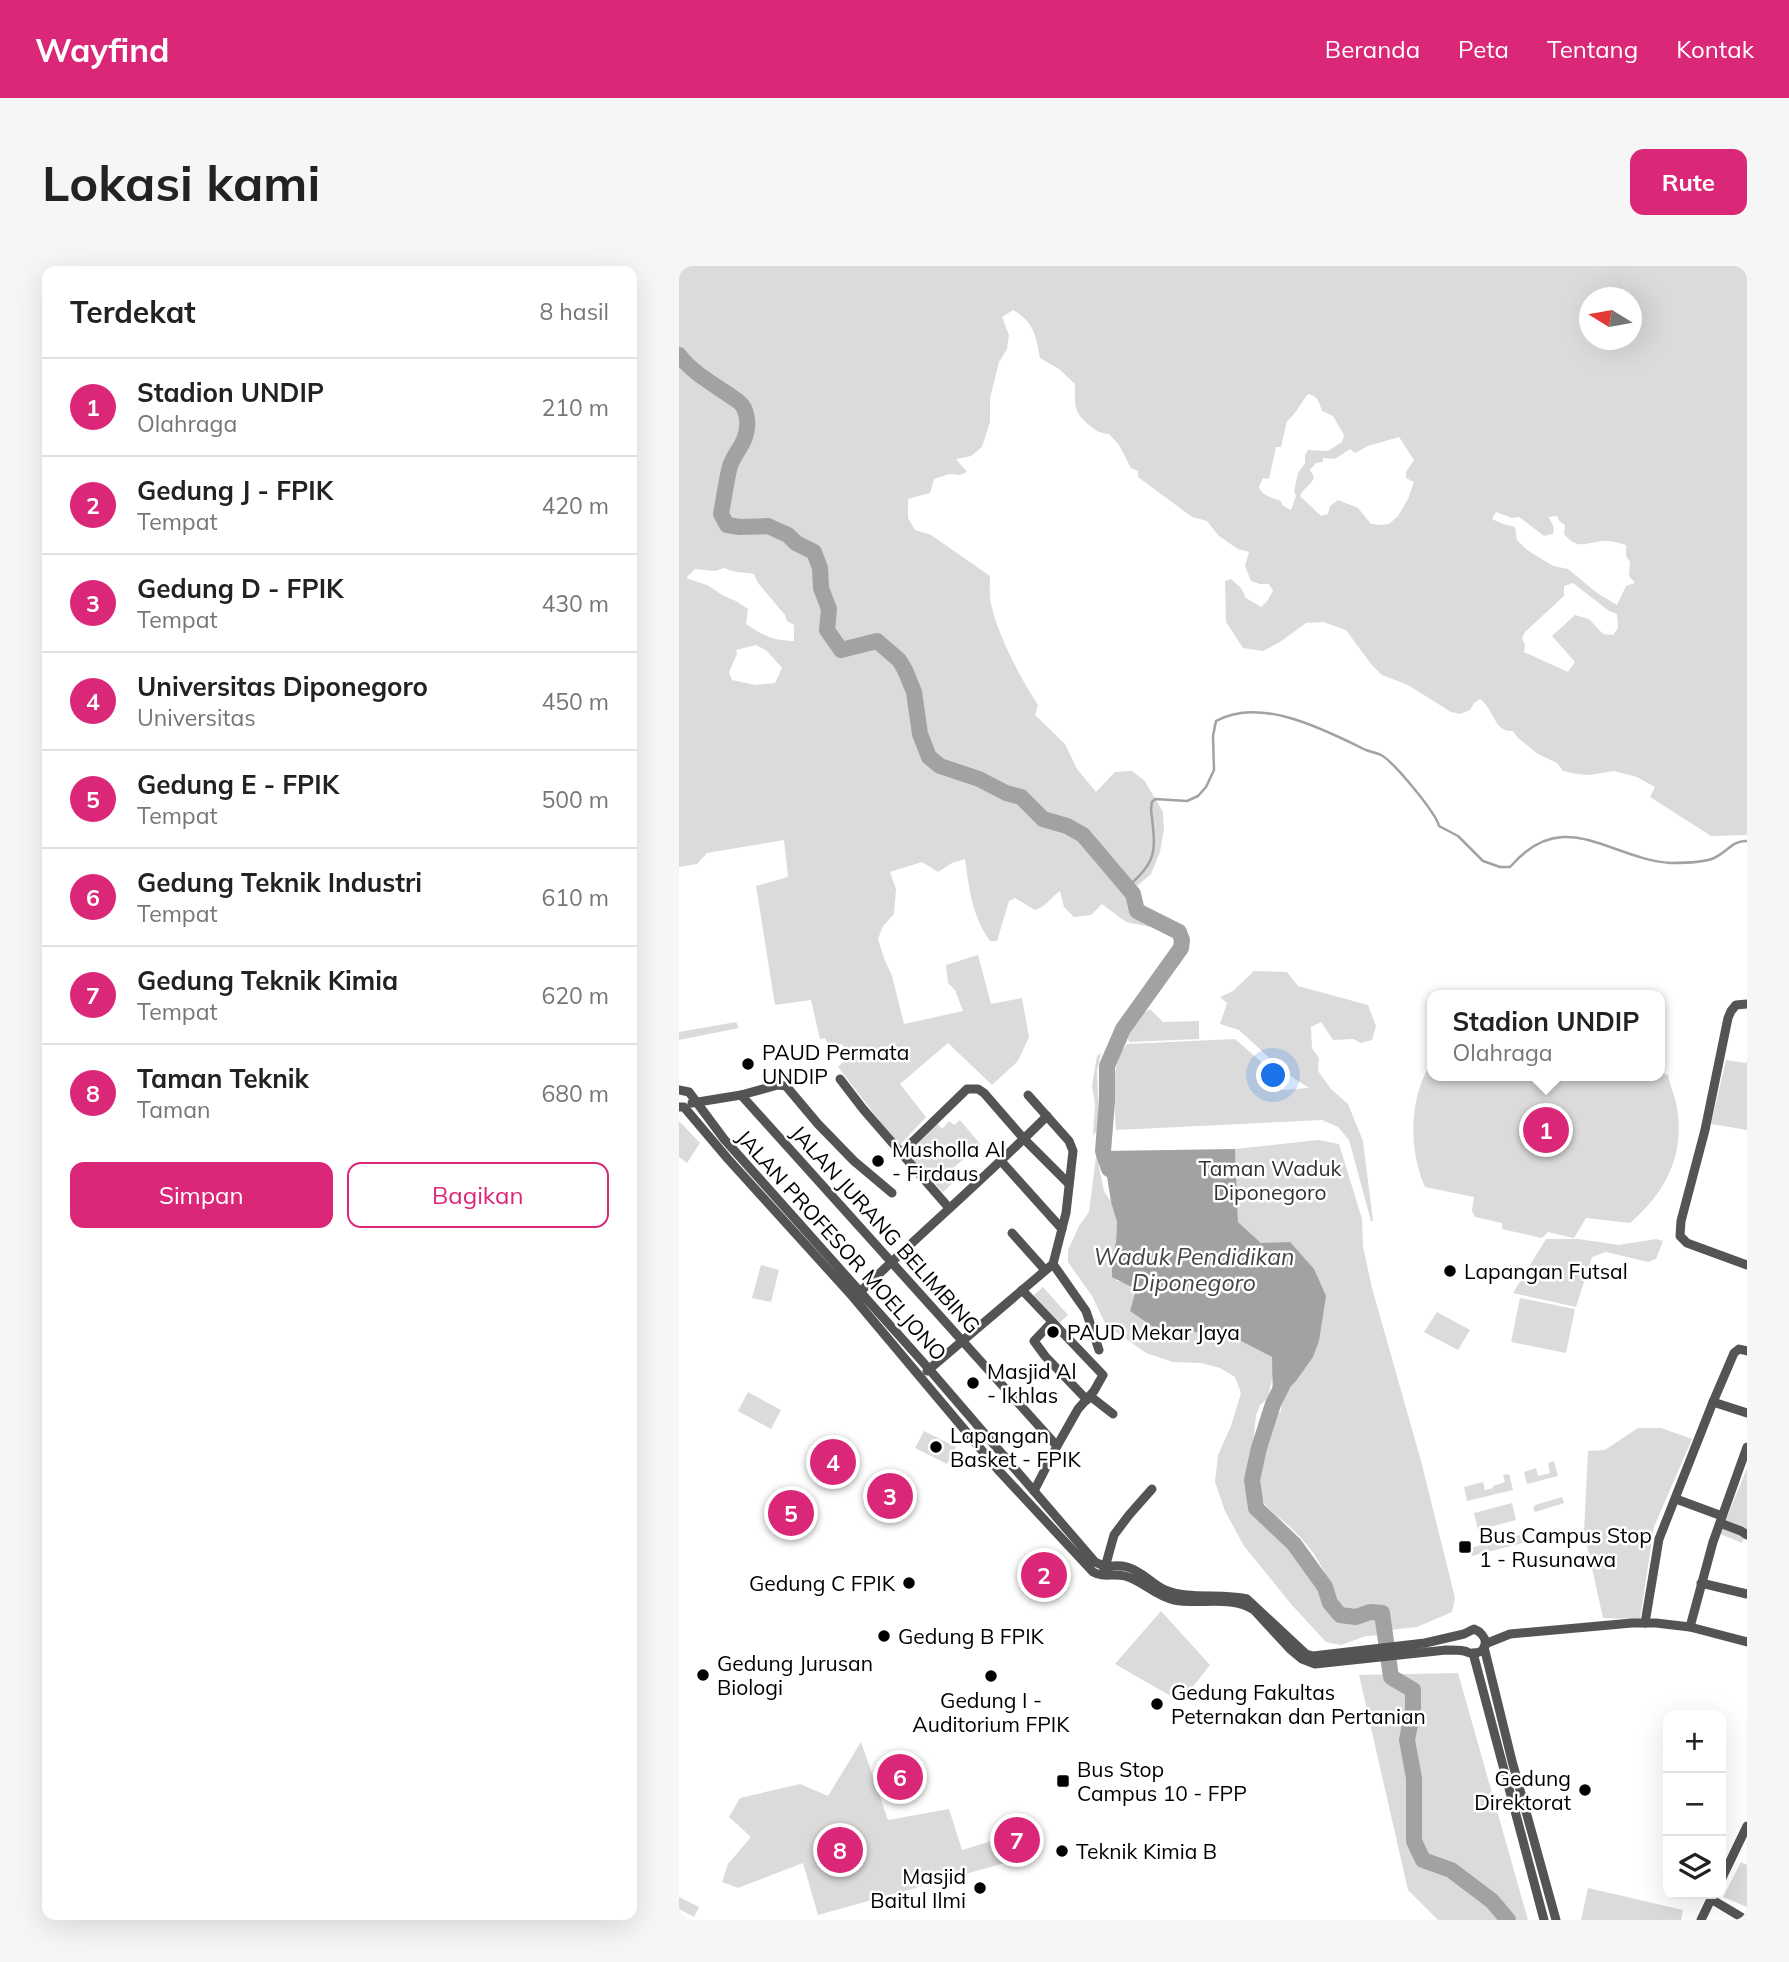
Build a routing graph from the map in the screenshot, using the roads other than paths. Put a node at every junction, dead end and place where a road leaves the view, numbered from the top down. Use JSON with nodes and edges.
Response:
{"nodes":[{"id":1,"x":1747,"y":1004,"type":"edge"},
{"id":2,"x":840,"y":1079,"type":"dead end"},
{"id":3,"x":679,"y":1090,"type":"edge"},
{"id":4,"x":741,"y":1095,"type":"junction"},
{"id":5,"x":1028,"y":1095,"type":"dead end"},
{"id":6,"x":696,"y":1102,"type":"junction"},
{"id":7,"x":682,"y":1107,"type":"edge"},
{"id":8,"x":1047,"y":1116,"type":"junction"},
{"id":9,"x":1024,"y":1139,"type":"junction"},
{"id":10,"x":901,"y":1153,"type":"junction"},
{"id":11,"x":1001,"y":1161,"type":"junction"},
{"id":12,"x":1069,"y":1184,"type":"junction"},
{"id":13,"x":892,"y":1193,"type":"dead end"},
{"id":14,"x":949,"y":1208,"type":"junction"},
{"id":15,"x":1062,"y":1229,"type":"junction"},
{"id":16,"x":1012,"y":1233,"type":"dead end"},
{"id":17,"x":892,"y":1261,"type":"junction"},
{"id":18,"x":1747,"y":1265,"type":"edge"},
{"id":19,"x":1049,"y":1267,"type":"junction"},
{"id":20,"x":1022,"y":1290,"type":"junction"},
{"id":21,"x":857,"y":1294,"type":"junction"},
{"id":22,"x":1052,"y":1322,"type":"junction"},
{"id":23,"x":962,"y":1340,"type":"junction"},
{"id":24,"x":1099,"y":1350,"type":"dead end"},
{"id":25,"x":1747,"y":1351,"type":"edge"},
{"id":26,"x":929,"y":1369,"type":"junction"},
{"id":27,"x":920,"y":1377,"type":"junction"},
{"id":28,"x":1088,"y":1398,"type":"junction"},
{"id":29,"x":1713,"y":1402,"type":"junction"},
{"id":30,"x":1747,"y":1413,"type":"edge"},
{"id":31,"x":1114,"y":1414,"type":"dead end"},
{"id":32,"x":1057,"y":1446,"type":"junction"},
{"id":33,"x":1747,"y":1447,"type":"edge"},
{"id":34,"x":1744,"y":1462,"type":"edge"},
{"id":35,"x":1152,"y":1489,"type":"dead end"},
{"id":36,"x":1034,"y":1491,"type":"junction"},
{"id":37,"x":1676,"y":1499,"type":"junction"},
{"id":38,"x":1721,"y":1520,"type":"junction"},
{"id":39,"x":1747,"y":1535,"type":"edge"},
{"id":40,"x":1104,"y":1571,"type":"junction"},
{"id":41,"x":1701,"y":1583,"type":"junction"},
{"id":42,"x":1747,"y":1594,"type":"edge"},
{"id":43,"x":1645,"y":1623,"type":"junction"},
{"id":44,"x":1690,"y":1627,"type":"junction"},
{"id":45,"x":1464,"y":1634,"type":"junction"},
{"id":46,"x":1484,"y":1642,"type":"junction"},
{"id":47,"x":1747,"y":1642,"type":"edge"},
{"id":48,"x":1428,"y":1647,"type":"junction"},
{"id":49,"x":1470,"y":1652,"type":"junction"},
{"id":50,"x":1747,"y":1826,"type":"edge"},
{"id":51,"x":1726,"y":1870,"type":"edge"},
{"id":52,"x":1712,"y":1899,"type":"edge"},
{"id":53,"x":1717,"y":1899,"type":"edge"},
{"id":54,"x":1544,"y":1920,"type":"edge"},
{"id":55,"x":1556,"y":1920,"type":"edge"},
{"id":56,"x":1701,"y":1920,"type":"edge"},
{"id":57,"x":1745,"y":1920,"type":"edge"}],
"edges":[{"from":1,"to":18,"type":"street"},
{"from":2,"to":10,"type":"street"},
{"from":3,"to":6,"type":"street","name":"JALAN PROFESOR MOELJONO"},
{"from":4,"to":6,"type":"street"},
{"from":4,"to":13,"type":"street"},
{"from":4,"to":17,"type":"street","name":"JALAN JURANG BELIMBING"},
{"from":5,"to":8,"type":"street"},
{"from":6,"to":7,"type":"street"},
{"from":6,"to":21,"type":"street","name":"JALAN PROFESOR MOELJONO"},
{"from":7,"to":21,"type":"street"},
{"from":8,"to":9,"type":"street"},
{"from":8,"to":12,"type":"street"},
{"from":9,"to":10,"type":"street"},
{"from":9,"to":11,"type":"street"},
{"from":9,"to":12,"type":"street"},
{"from":10,"to":14,"type":"street"},
{"from":11,"to":14,"type":"street"},
{"from":11,"to":15,"type":"street"},
{"from":12,"to":15,"type":"street"},
{"from":14,"to":17,"type":"street"},
{"from":15,"to":19,"type":"street"},
{"from":16,"to":19,"type":"street"},
{"from":17,"to":21,"type":"street"},
{"from":17,"to":23,"type":"street","name":"JALAN JURANG BELIMBING"},
{"from":19,"to":20,"type":"street"},
{"from":19,"to":24,"type":"street"},
{"from":20,"to":22,"type":"street"},
{"from":20,"to":23,"type":"street"},
{"from":21,"to":26,"type":"street","name":"JALAN PROFESOR MOELJONO"},
{"from":21,"to":27,"type":"street"},
{"from":22,"to":28,"type":"street"},
{"from":22,"to":28,"type":"street"},
{"from":23,"to":26,"type":"street"},
{"from":23,"to":32,"type":"street","name":"JALAN JURANG BELIMBING"},
{"from":25,"to":29,"type":"street"},
{"from":26,"to":27,"type":"street"},
{"from":26,"to":36,"type":"street","name":"JALAN PROFESOR MOELJONO"},
{"from":27,"to":40,"type":"street"},
{"from":28,"to":31,"type":"street"},
{"from":28,"to":32,"type":"street"},
{"from":29,"to":30,"type":"street"},
{"from":29,"to":37,"type":"street"},
{"from":32,"to":36,"type":"street"},
{"from":33,"to":34,"type":"street"},
{"from":34,"to":38,"type":"street"},
{"from":35,"to":40,"type":"street"},
{"from":36,"to":40,"type":"street","name":"JALAN PROFESOR MOELJONO"},
{"from":37,"to":38,"type":"street"},
{"from":37,"to":43,"type":"street"},
{"from":38,"to":39,"type":"street"},
{"from":38,"to":41,"type":"street"},
{"from":40,"to":48,"type":"street"},
{"from":41,"to":42,"type":"street"},
{"from":41,"to":44,"type":"street"},
{"from":43,"to":44,"type":"street"},
{"from":43,"to":46,"type":"street"},
{"from":44,"to":47,"type":"street"},
{"from":45,"to":46,"type":"street"},
{"from":45,"to":48,"type":"street"},
{"from":45,"to":49,"type":"street"},
{"from":46,"to":49,"type":"street"},
{"from":46,"to":55,"type":"street"},
{"from":48,"to":49,"type":"street"},
{"from":49,"to":54,"type":"street"},
{"from":50,"to":51,"type":"street"},
{"from":52,"to":56,"type":"street"},
{"from":53,"to":57,"type":"street"}]}
